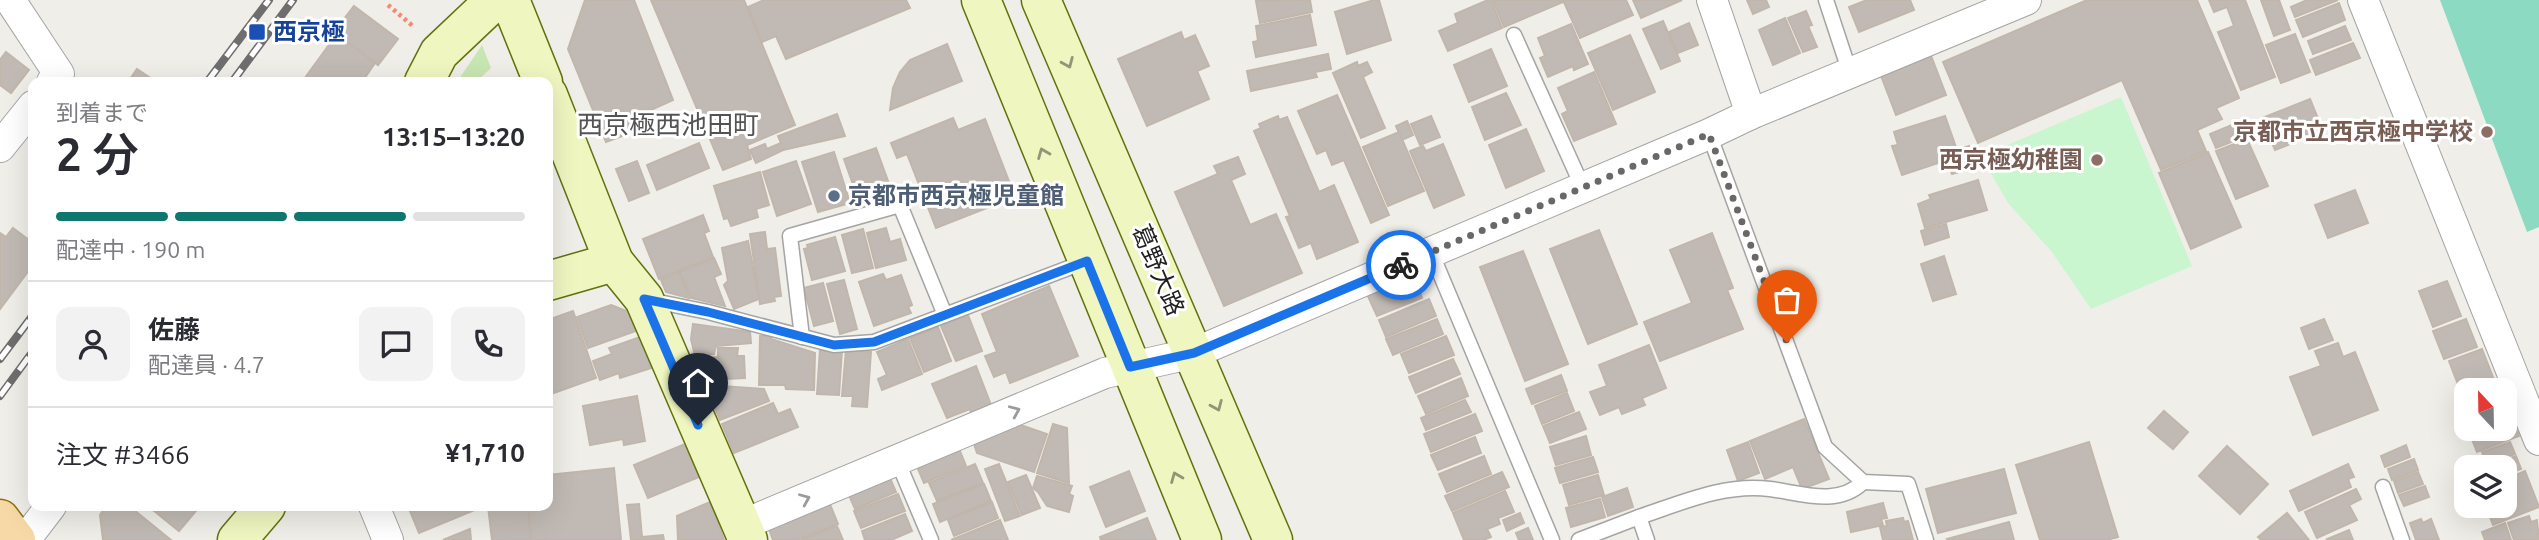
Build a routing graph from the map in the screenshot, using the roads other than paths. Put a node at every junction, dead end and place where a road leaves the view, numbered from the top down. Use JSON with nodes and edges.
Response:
{"nodes":[{"id":1,"x":10,"y":0,"type":"edge"},
{"id":2,"x":495,"y":0,"type":"edge"},
{"id":3,"x":510,"y":0,"type":"edge"},
{"id":4,"x":981,"y":0,"type":"edge"},
{"id":5,"x":1041,"y":0,"type":"edge"},
{"id":6,"x":1712,"y":0,"type":"edge"},
{"id":7,"x":1826,"y":0,"type":"edge"},
{"id":8,"x":2026,"y":0,"type":"edge"},
{"id":9,"x":2363,"y":0,"type":"edge"},
{"id":10,"x":1514,"y":35,"type":"dead end"},
{"id":11,"x":1850,"y":73,"type":"junction"},
{"id":12,"x":56,"y":77,"type":"edge"},
{"id":13,"x":427,"y":77,"type":"edge"},
{"id":14,"x":541,"y":77,"type":"edge"},
{"id":15,"x":553,"y":108,"type":"edge"},
{"id":16,"x":28,"y":112,"type":"edge"},
{"id":17,"x":1751,"y":114,"type":"junction"},
{"id":18,"x":1709,"y":134,"type":"junction"},
{"id":19,"x":0,"y":147,"type":"edge"},
{"id":20,"x":1583,"y":188,"type":"junction"},
{"id":21,"x":1431,"y":253,"type":"junction"},
{"id":22,"x":1087,"y":261,"type":"junction"},
{"id":23,"x":614,"y":262,"type":"junction"},
{"id":24,"x":553,"y":280,"type":"edge"},
{"id":25,"x":644,"y":299,"type":"junction"},
{"id":26,"x":945,"y":315,"type":"junction"},
{"id":27,"x":802,"y":337,"type":"junction"},
{"id":28,"x":1194,"y":353,"type":"junction"},
{"id":29,"x":1130,"y":367,"type":"junction"},
{"id":30,"x":2539,"y":440,"type":"edge"},
{"id":31,"x":897,"y":460,"type":"junction"},
{"id":32,"x":1863,"y":482,"type":"junction"},
{"id":33,"x":2384,"y":487,"type":"dead end"},
{"id":34,"x":47,"y":511,"type":"edge"},
{"id":35,"x":262,"y":511,"type":"edge"},
{"id":36,"x":376,"y":511,"type":"edge"},
{"id":37,"x":1639,"y":517,"type":"junction"},
{"id":38,"x":0,"y":519,"type":"edge"},
{"id":39,"x":745,"y":533,"type":"edge"},
{"id":40,"x":16,"y":540,"type":"edge"},
{"id":41,"x":25,"y":540,"type":"edge"},
{"id":42,"x":237,"y":540,"type":"edge"},
{"id":43,"x":388,"y":540,"type":"edge"},
{"id":44,"x":931,"y":540,"type":"edge"},
{"id":45,"x":1202,"y":540,"type":"edge"},
{"id":46,"x":1273,"y":540,"type":"edge"},
{"id":47,"x":1552,"y":540,"type":"edge"},
{"id":48,"x":1580,"y":540,"type":"edge"},
{"id":49,"x":1647,"y":540,"type":"edge"},
{"id":50,"x":1926,"y":540,"type":"edge"},
{"id":51,"x":2402,"y":540,"type":"edge"}],
"edges":[{"from":1,"to":12,"type":"street"},
{"from":2,"to":13,"type":"street"},
{"from":3,"to":14,"type":"street"},
{"from":22,"to":4,"type":"street","one_way":true},
{"from":5,"to":28,"type":"street","name":"葛野大路","one_way":true},
{"from":6,"to":17,"type":"street"},
{"from":7,"to":11,"type":"lane"},
{"from":8,"to":11,"type":"street"},
{"from":9,"to":30,"type":"street"},
{"from":10,"to":20,"type":"lane"},
{"from":11,"to":17,"type":"street"},
{"from":15,"to":23,"type":"street"},
{"from":16,"to":19,"type":"street"},
{"from":17,"to":18,"type":"street"},
{"from":18,"to":20,"type":"street"},
{"from":18,"to":32,"type":"lane"},
{"from":20,"to":21,"type":"street"},
{"from":21,"to":28,"type":"street"},
{"from":21,"to":47,"type":"lane"},
{"from":22,"to":26,"type":"lane"},
{"from":22,"to":29,"type":"street"},
{"from":23,"to":24,"type":"street"},
{"from":23,"to":25,"type":"street"},
{"from":25,"to":27,"type":"lane"},
{"from":25,"to":39,"type":"street"},
{"from":26,"to":27,"type":"lane"},
{"from":26,"to":27,"type":"lane"},
{"from":28,"to":29,"type":"street"},
{"from":28,"to":46,"type":"street","name":"葛野大路","one_way":true},
{"from":31,"to":29,"type":"street","one_way":true},
{"from":45,"to":29,"type":"street","one_way":true},
{"from":39,"to":31,"type":"street","one_way":true},
{"from":31,"to":44,"type":"lane"},
{"from":32,"to":37,"type":"lane"},
{"from":32,"to":50,"type":"lane"},
{"from":33,"to":51,"type":"lane"},
{"from":34,"to":41,"type":"street"},
{"from":35,"to":42,"type":"street"},
{"from":36,"to":43,"type":"street"},
{"from":37,"to":48,"type":"lane"},
{"from":37,"to":49,"type":"lane"},
{"from":38,"to":40,"type":"main road"}]}
